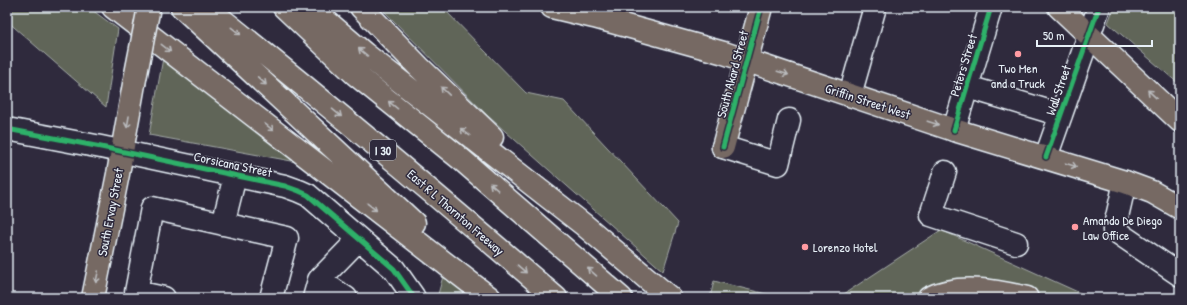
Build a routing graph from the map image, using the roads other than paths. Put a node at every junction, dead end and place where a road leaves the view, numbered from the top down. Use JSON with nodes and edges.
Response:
{"nodes":[{"id":1,"x":113,"y":7,"type":"edge"},
{"id":2,"x":149,"y":7,"type":"edge"},
{"id":3,"x":182,"y":7,"type":"edge"},
{"id":4,"x":206,"y":7,"type":"edge"},
{"id":5,"x":284,"y":7,"type":"edge"},
{"id":6,"x":310,"y":7,"type":"edge"},
{"id":7,"x":360,"y":7,"type":"edge"},
{"id":8,"x":552,"y":7,"type":"edge"},
{"id":9,"x":761,"y":7,"type":"edge"},
{"id":10,"x":875,"y":7,"type":"edge"},
{"id":11,"x":991,"y":7,"type":"edge"},
{"id":12,"x":1059,"y":7,"type":"edge"},
{"id":13,"x":1099,"y":7,"type":"edge"},
{"id":14,"x":1089,"y":35,"type":"junction"},
{"id":15,"x":746,"y":61,"type":"junction"},
{"id":16,"x":968,"y":87,"type":"junction"},
{"id":17,"x":850,"y":95,"type":"junction"},
{"id":18,"x":1061,"y":114,"type":"junction"},
{"id":19,"x":789,"y":120,"type":"dead end"},
{"id":20,"x":1180,"y":120,"type":"edge"},
{"id":21,"x":7,"y":129,"type":"edge"},
{"id":22,"x":954,"y":130,"type":"junction"},
{"id":23,"x":723,"y":147,"type":"joint"},
{"id":24,"x":122,"y":151,"type":"junction"},
{"id":25,"x":1046,"y":157,"type":"junction"},
{"id":26,"x":945,"y":172,"type":"dead end"},
{"id":27,"x":235,"y":176,"type":"junction"},
{"id":28,"x":1125,"y":182,"type":"junction"},
{"id":29,"x":1180,"y":190,"type":"edge"},
{"id":30,"x":1152,"y":192,"type":"junction"},
{"id":31,"x":1180,"y":208,"type":"edge"},
{"id":32,"x":223,"y":224,"type":"junction"},
{"id":33,"x":584,"y":225,"type":"junction"},
{"id":34,"x":359,"y":239,"type":"junction"},
{"id":35,"x":1016,"y":243,"type":"dead end"},
{"id":36,"x":1180,"y":275,"type":"edge"},
{"id":37,"x":316,"y":289,"type":"edge"},
{"id":38,"x":93,"y":298,"type":"edge"},
{"id":39,"x":164,"y":298,"type":"edge"},
{"id":40,"x":271,"y":298,"type":"edge"},
{"id":41,"x":346,"y":298,"type":"edge"},
{"id":42,"x":414,"y":298,"type":"edge"},
{"id":43,"x":490,"y":298,"type":"edge"},
{"id":44,"x":496,"y":298,"type":"edge"},
{"id":45,"x":556,"y":298,"type":"edge"},
{"id":46,"x":621,"y":298,"type":"edge"},
{"id":47,"x":670,"y":298,"type":"edge"},
{"id":48,"x":930,"y":298,"type":"edge"},
{"id":49,"x":1027,"y":298,"type":"edge"}],
"edges":[{"from":1,"to":43,"type":"main road","one_way":true},
{"from":2,"to":24,"type":"main road","name":"South Ervay Street","one_way":true,"bridge":true},
{"from":3,"to":44,"type":"main road","one_way":true},
{"from":4,"to":45,"type":"main road","name":"East R L Thornton Freeway","number":"I 30","one_way":true},
{"from":46,"to":5,"type":"main road","one_way":true},
{"from":33,"to":6,"type":"main road","one_way":true},
{"from":33,"to":7,"type":"main road","one_way":true},
{"from":8,"to":15,"type":"main road","name":"Griffin Street West"},
{"from":9,"to":15,"type":"main road","name":"South Akard Street"},
{"from":10,"to":17,"type":"street"},
{"from":11,"to":16,"type":"street","name":"Peters Street"},
{"from":12,"to":14,"type":"main road"},
{"from":13,"to":14,"type":"street","name":"Wall Street"},
{"from":14,"to":18,"type":"street","name":"Wall Street"},
{"from":20,"to":14,"type":"main road","one_way":true},
{"from":15,"to":17,"type":"main road","name":"Griffin Street West","one_way":true},
{"from":15,"to":23,"type":"main road","name":"South Akard Street"},
{"from":16,"to":18,"type":"street"},
{"from":16,"to":22,"type":"street","name":"Peters Street"},
{"from":17,"to":22,"type":"main road","name":"Griffin Street West","one_way":true},
{"from":18,"to":25,"type":"street","name":"Wall Street"},
{"from":19,"to":23,"type":"street"},
{"from":21,"to":24,"type":"street","name":"Corsicana Street"},
{"from":22,"to":25,"type":"main road","name":"Griffin Street West"},
{"from":24,"to":27,"type":"street","name":"Corsicana Street"},
{"from":24,"to":38,"type":"main road","name":"South Ervay Street","one_way":true},
{"from":25,"to":28,"type":"main road","name":"Griffin Street West","one_way":true},
{"from":26,"to":35,"type":"street"},
{"from":27,"to":32,"type":"street"},
{"from":27,"to":34,"type":"street","name":"Corsicana Street"},
{"from":28,"to":30,"type":"main road","name":"Griffin Street West"},
{"from":28,"to":36,"type":"street"},
{"from":29,"to":30,"type":"main road"},
{"from":30,"to":31,"type":"main road","name":"Griffin Street West"},
{"from":32,"to":39,"type":"street"},
{"from":32,"to":40,"type":"street"},
{"from":33,"to":47,"type":"main road"},
{"from":34,"to":37,"type":"street"},
{"from":34,"to":42,"type":"street","name":"Corsicana Street"},
{"from":37,"to":41,"type":"street"},
{"from":48,"to":49,"type":"main road"}]}
